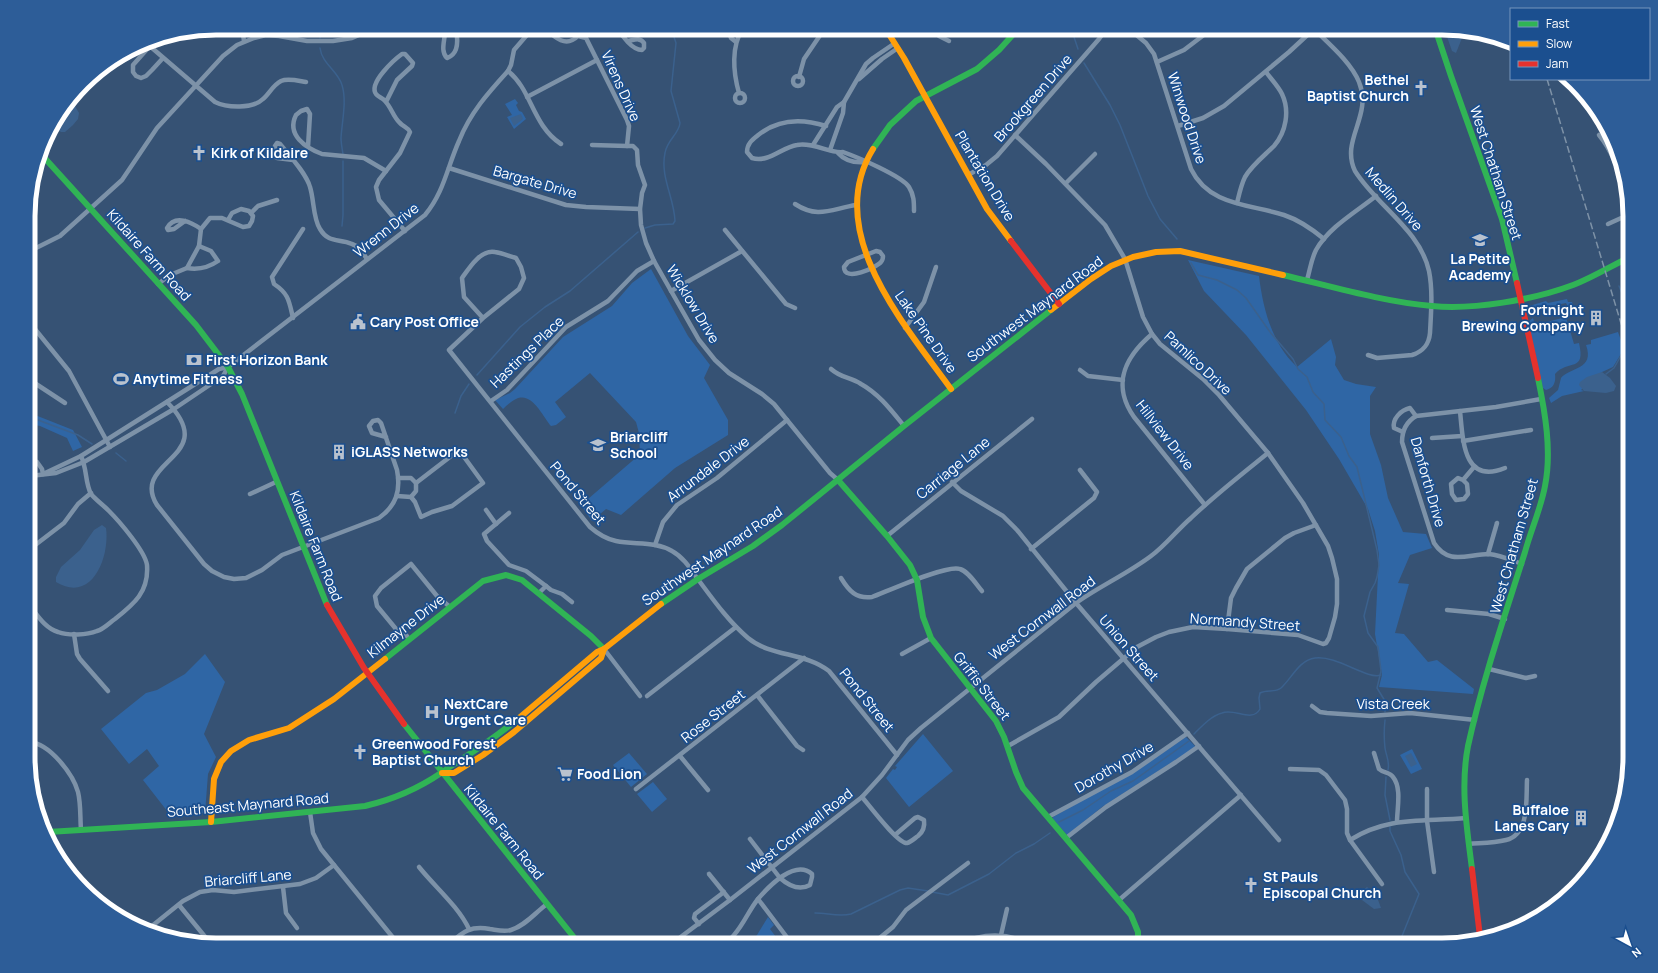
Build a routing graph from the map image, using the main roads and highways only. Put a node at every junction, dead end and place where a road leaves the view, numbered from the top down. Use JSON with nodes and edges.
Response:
{"nodes":[{"id":1,"x":890,"y":35,"type":"edge"},
{"id":2,"x":1012,"y":35,"type":"edge"},
{"id":3,"x":1437,"y":35,"type":"edge"},
{"id":4,"x":924,"y":96,"type":"junction"},
{"id":5,"x":45,"y":158,"type":"edge"},
{"id":6,"x":1623,"y":260,"type":"edge"},
{"id":7,"x":1519,"y":299,"type":"junction"},
{"id":8,"x":1059,"y":304,"type":"junction"},
{"id":9,"x":951,"y":389,"type":"junction"},
{"id":10,"x":838,"y":480,"type":"junction"},
{"id":11,"x":604,"y":649,"type":"junction"},
{"id":12,"x":366,"y":673,"type":"junction"},
{"id":13,"x":539,"y":702,"type":"junction"},
{"id":14,"x":514,"y":732,"type":"junction"},
{"id":15,"x":442,"y":773,"type":"junction"},
{"id":16,"x":211,"y":822,"type":"junction"},
{"id":17,"x":51,"y":832,"type":"edge"},
{"id":18,"x":1480,"y":935,"type":"edge"},
{"id":19,"x":574,"y":938,"type":"edge"},
{"id":20,"x":1138,"y":938,"type":"edge"}],
"edges":[{"from":1,"to":4,"type":"main road","name":"Plantation Drive"},
{"from":2,"to":4,"type":"main road","name":"Lake Pine Drive"},
{"from":3,"to":7,"type":"main road","name":"West Chatham Street"},
{"from":4,"to":8,"type":"main road","name":"Plantation Drive"},
{"from":4,"to":9,"type":"main road","name":"Lake Pine Drive"},
{"from":5,"to":12,"type":"main road","name":"Kildaire Farm Road"},
{"from":6,"to":7,"type":"main road","name":"Southwest Maynard Road"},
{"from":7,"to":8,"type":"main road","name":"Southwest Maynard Road"},
{"from":7,"to":18,"type":"main road","name":"West Chatham Street"},
{"from":8,"to":9,"type":"main road","name":"Southwest Maynard Road"},
{"from":9,"to":10,"type":"main road","name":"Southwest Maynard Road"},
{"from":10,"to":11,"type":"main road","name":"Southwest Maynard Road"},
{"from":10,"to":20,"type":"main road","name":"Griffis Street"},
{"from":11,"to":12,"type":"main road","name":"Kilmayne Drive"},
{"from":11,"to":13,"type":"main road","name":"Southwest Maynard Road"},
{"from":11,"to":14,"type":"main road","name":"Southwest Maynard Road"},
{"from":12,"to":15,"type":"main road","name":"Kildaire Farm Road"},
{"from":12,"to":16,"type":"main road","name":"Kilmayne Drive"},
{"from":13,"to":14,"type":"main road"},
{"from":13,"to":15,"type":"main road","name":"Southwest Maynard Road"},
{"from":14,"to":15,"type":"main road","name":"Southwest Maynard Road"},
{"from":15,"to":16,"type":"main road","name":"Southeast Maynard Road"},
{"from":15,"to":19,"type":"main road","name":"Kildaire Farm Road"},
{"from":16,"to":17,"type":"main road","name":"Southeast Maynard Road"}]}
